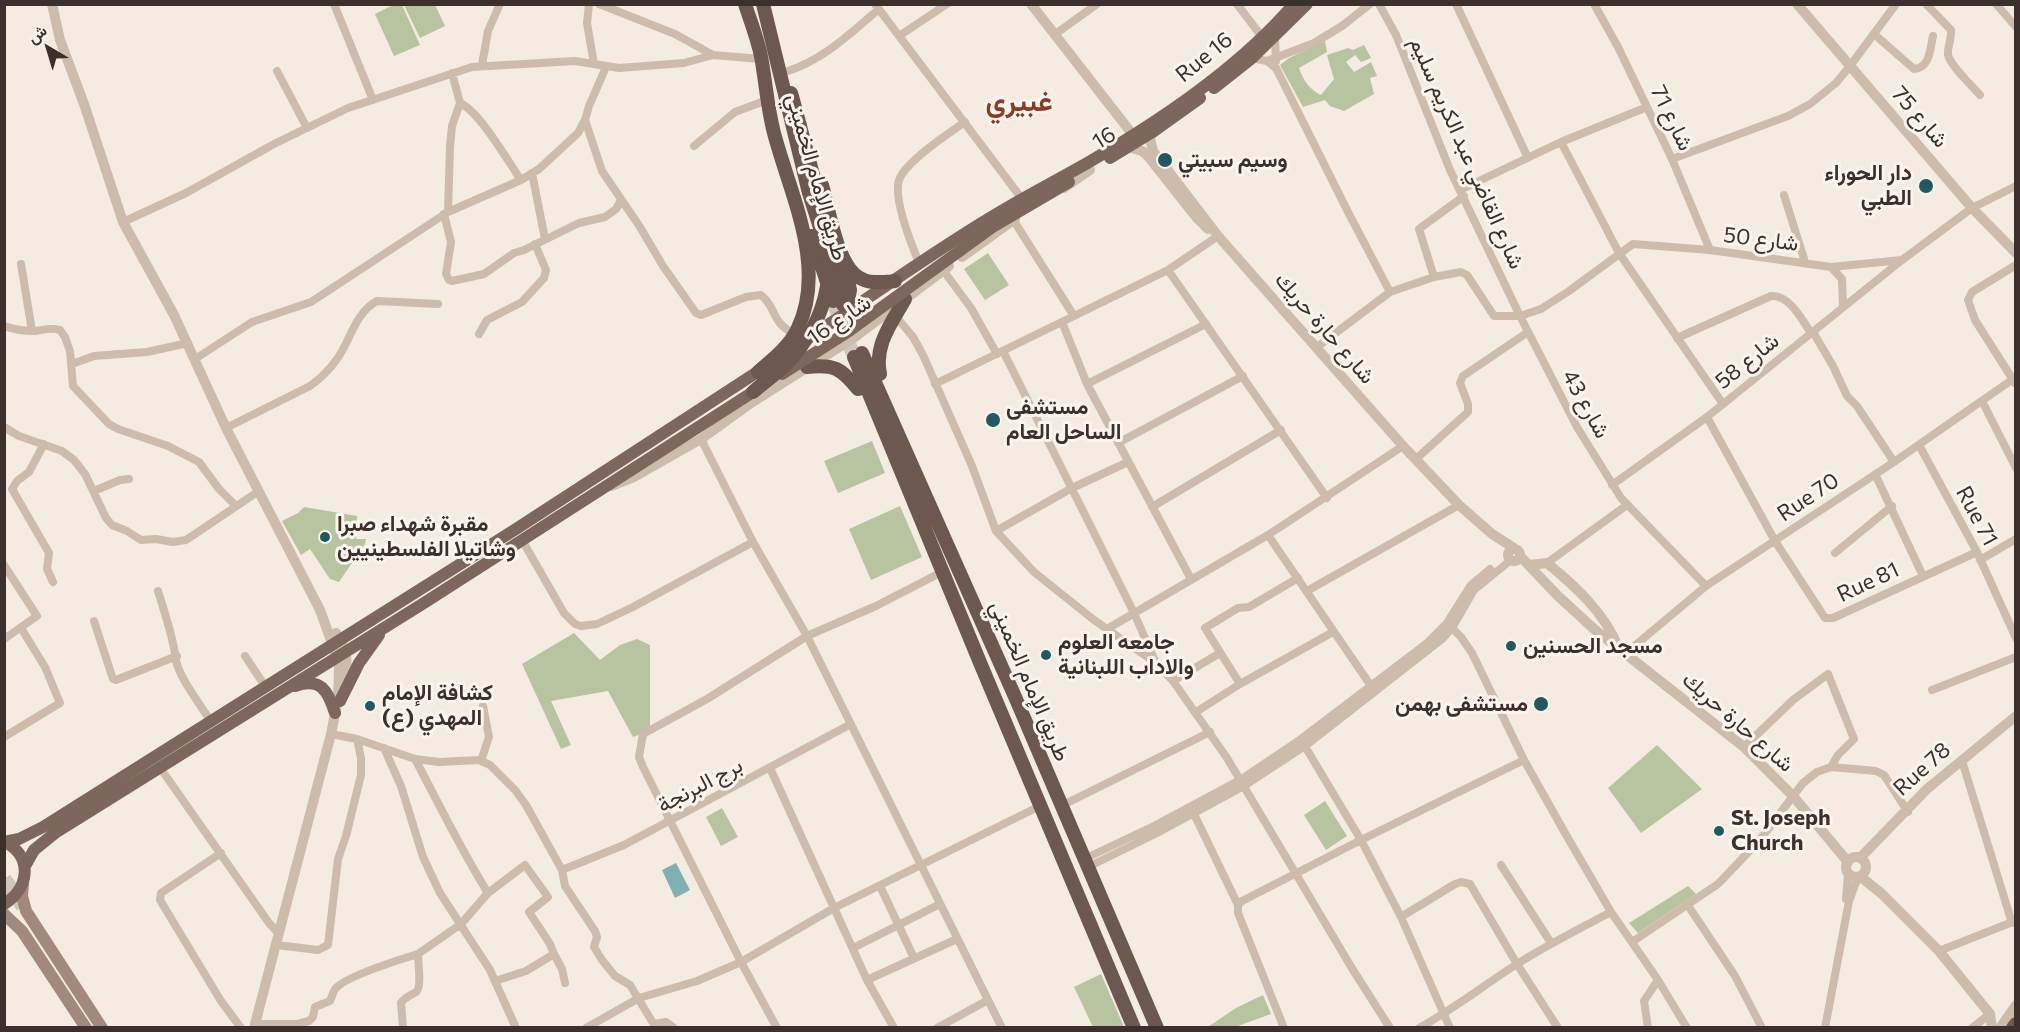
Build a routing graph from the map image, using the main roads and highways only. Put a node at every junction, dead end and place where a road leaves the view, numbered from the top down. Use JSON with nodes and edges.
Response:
{"nodes":[{"id":1,"x":745,"y":4,"type":"edge"},
{"id":2,"x":763,"y":4,"type":"edge"},
{"id":3,"x":1294,"y":4,"type":"edge"},
{"id":4,"x":1307,"y":4,"type":"edge"},
{"id":5,"x":1268,"y":37,"type":"junction"},
{"id":6,"x":777,"y":69,"type":"junction"},
{"id":7,"x":1134,"y":141,"type":"junction"},
{"id":8,"x":1069,"y":183,"type":"joint"},
{"id":9,"x":807,"y":247,"type":"junction"},
{"id":10,"x":939,"y":251,"type":"junction"},
{"id":11,"x":841,"y":255,"type":"junction"},
{"id":12,"x":947,"y":267,"type":"road end"},
{"id":13,"x":895,"y":281,"type":"junction"},
{"id":14,"x":905,"y":299,"type":"road end"},
{"id":15,"x":838,"y":300,"type":"tunnel mouth"},
{"id":16,"x":807,"y":367,"type":"road end"},
{"id":17,"x":758,"y":372,"type":"junction"},
{"id":18,"x":880,"y":374,"type":"junction"},
{"id":19,"x":858,"y":389,"type":"junction"},
{"id":20,"x":753,"y":392,"type":"junction"},
{"id":21,"x":952,"y":554,"type":"junction"},
{"id":22,"x":951,"y":592,"type":"junction"},
{"id":23,"x":391,"y":622,"type":"junction"},
{"id":24,"x":339,"y":648,"type":"junction"},
{"id":25,"x":285,"y":689,"type":"junction"},
{"id":26,"x":1016,"y":699,"type":"junction"},
{"id":27,"x":998,"y":705,"type":"junction"},
{"id":28,"x":5,"y":842,"type":"edge"},
{"id":29,"x":25,"y":866,"type":"junction"},
{"id":30,"x":22,"y":884,"type":"junction"},
{"id":31,"x":4,"y":904,"type":"edge"},
{"id":32,"x":4,"y":914,"type":"edge"},
{"id":33,"x":1149,"y":1009,"type":"junction"},
{"id":34,"x":1132,"y":1022,"type":"edge"},
{"id":35,"x":86,"y":1028,"type":"edge"},
{"id":36,"x":102,"y":1028,"type":"edge"},
{"id":37,"x":1157,"y":1028,"type":"edge"}],
"edges":[{"from":1,"to":6,"type":"highway"},
{"from":2,"to":6,"type":"highway"},
{"from":3,"to":5,"type":"main road","name":"Rue 16"},
{"from":4,"to":5,"type":"main road","name":"شارع 16"},
{"from":5,"to":7,"type":"main road","name":"Rue 16"},
{"from":5,"to":7,"type":"main road","name":"شارع 16"},
{"from":6,"to":9,"type":"highway"},
{"from":6,"to":11,"type":"highway"},
{"from":6,"to":15,"type":"highway","name":"طريق الإمام الخميني"},
{"from":6,"to":20,"type":"highway","bridge":true},
{"from":7,"to":8,"type":"main road","name":"16"},
{"from":7,"to":10,"type":"main road","name":"شارع 16"},
{"from":8,"to":20,"type":"main road","name":"شارع 16","bridge":true},
{"from":9,"to":11,"type":"highway"},
{"from":9,"to":17,"type":"highway"},
{"from":10,"to":12,"type":"main road"},
{"from":10,"to":13,"type":"main road","name":"شارع 16"},
{"from":11,"to":13,"type":"highway"},
{"from":13,"to":17,"type":"main road","name":"شارع 16"},
{"from":14,"to":18,"type":"highway"},
{"from":16,"to":19,"type":"highway"},
{"from":17,"to":24,"type":"main road","name":"شارع 16"},
{"from":18,"to":19,"type":"highway"},
{"from":18,"to":21,"type":"highway"},
{"from":19,"to":22,"type":"highway"},
{"from":20,"to":23,"type":"main road","name":"شارع 16"},
{"from":21,"to":22,"type":"highway","name":"طريق الإمام الخميني"},
{"from":21,"to":26,"type":"highway","name":"طريق الإمام الخميني"},
{"from":22,"to":27,"type":"highway","name":"طريق الإمام الخميني"},
{"from":23,"to":24,"type":"main road","name":"شارع 16"},
{"from":23,"to":25,"type":"main road"},
{"from":24,"to":25,"type":"main road"},
{"from":24,"to":28,"type":"main road"},
{"from":25,"to":29,"type":"main road"},
{"from":26,"to":27,"type":"highway"},
{"from":26,"to":33,"type":"highway","name":"طريق الإمام الخميني"},
{"from":27,"to":34,"type":"highway","name":"طريق الإمام الخميني"},
{"from":28,"to":29,"type":"main road"},
{"from":29,"to":30,"type":"main road"},
{"from":30,"to":31,"type":"main road"},
{"from":30,"to":36,"type":"main road"},
{"from":32,"to":35,"type":"main road"},
{"from":33,"to":34,"type":"highway"},
{"from":33,"to":37,"type":"highway","name":"طريق الإمام الخميني"}]}
